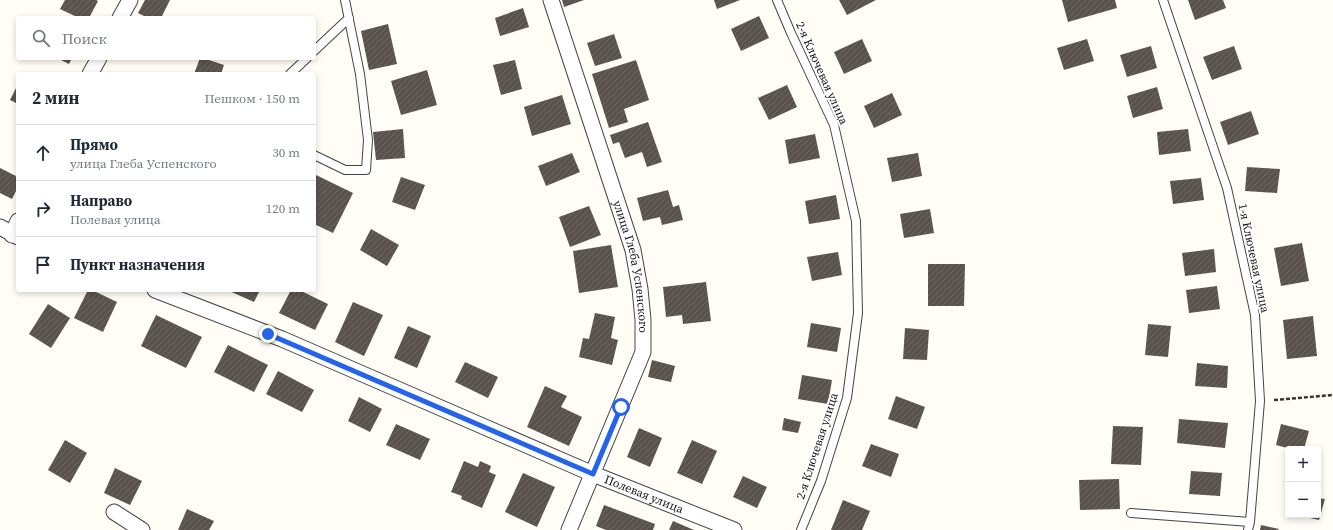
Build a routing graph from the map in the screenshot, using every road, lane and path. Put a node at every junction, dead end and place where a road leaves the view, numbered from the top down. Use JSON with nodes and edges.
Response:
{"nodes":[{"id":1,"x":130,"y":0,"type":"edge"},
{"id":2,"x":345,"y":0,"type":"edge"},
{"id":3,"x":551,"y":0,"type":"edge"},
{"id":4,"x":778,"y":0,"type":"edge"},
{"id":5,"x":1163,"y":0,"type":"edge"},
{"id":6,"x":121,"y":16,"type":"edge"},
{"id":7,"x":349,"y":18,"type":"junction"},
{"id":8,"x":316,"y":49,"type":"edge"},
{"id":9,"x":98,"y":60,"type":"edge"},
{"id":10,"x":305,"y":60,"type":"edge"},
{"id":11,"x":91,"y":72,"type":"edge"},
{"id":12,"x":292,"y":72,"type":"edge"},
{"id":13,"x":316,"y":156,"type":"edge"},
{"id":14,"x":16,"y":224,"type":"edge"},
{"id":15,"x":10,"y":233,"type":"edge"},
{"id":16,"x":160,"y":292,"type":"edge"},
{"id":17,"x":1333,"y":395,"type":"edge"},
{"id":18,"x":1260,"y":401,"type":"junction"},
{"id":19,"x":593,"y":474,"type":"junction"},
{"id":20,"x":114,"y":512,"type":"dead end"},
{"id":21,"x":1131,"y":513,"type":"dead end"},
{"id":22,"x":1249,"y":526,"type":"edge"},
{"id":23,"x":142,"y":530,"type":"edge"},
{"id":24,"x":569,"y":530,"type":"edge"},
{"id":25,"x":734,"y":530,"type":"edge"},
{"id":26,"x":801,"y":530,"type":"edge"}],
"edges":[{"from":1,"to":6,"type":"street"},
{"from":2,"to":7,"type":"lane"},
{"from":3,"to":19,"type":"street","name":"улица Глеба Успенского"},
{"from":4,"to":26,"type":"lane","name":"2-я Ключевая улица"},
{"from":5,"to":18,"type":"lane","name":"1-я Ключевая улица"},
{"from":7,"to":8,"type":"lane"},
{"from":7,"to":13,"type":"lane"},
{"from":9,"to":11,"type":"street"},
{"from":10,"to":12,"type":"lane"},
{"from":14,"to":15,"type":"street"},
{"from":16,"to":19,"type":"street","name":"Полевая улица"},
{"from":17,"to":18,"type":"path"},
{"from":18,"to":22,"type":"lane","name":"1-я Ключевая улица"},
{"from":19,"to":24,"type":"street","name":"улица Глеба Успенского"},
{"from":19,"to":25,"type":"street","name":"Полевая улица"},
{"from":20,"to":23,"type":"street"},
{"from":21,"to":22,"type":"lane"}]}
